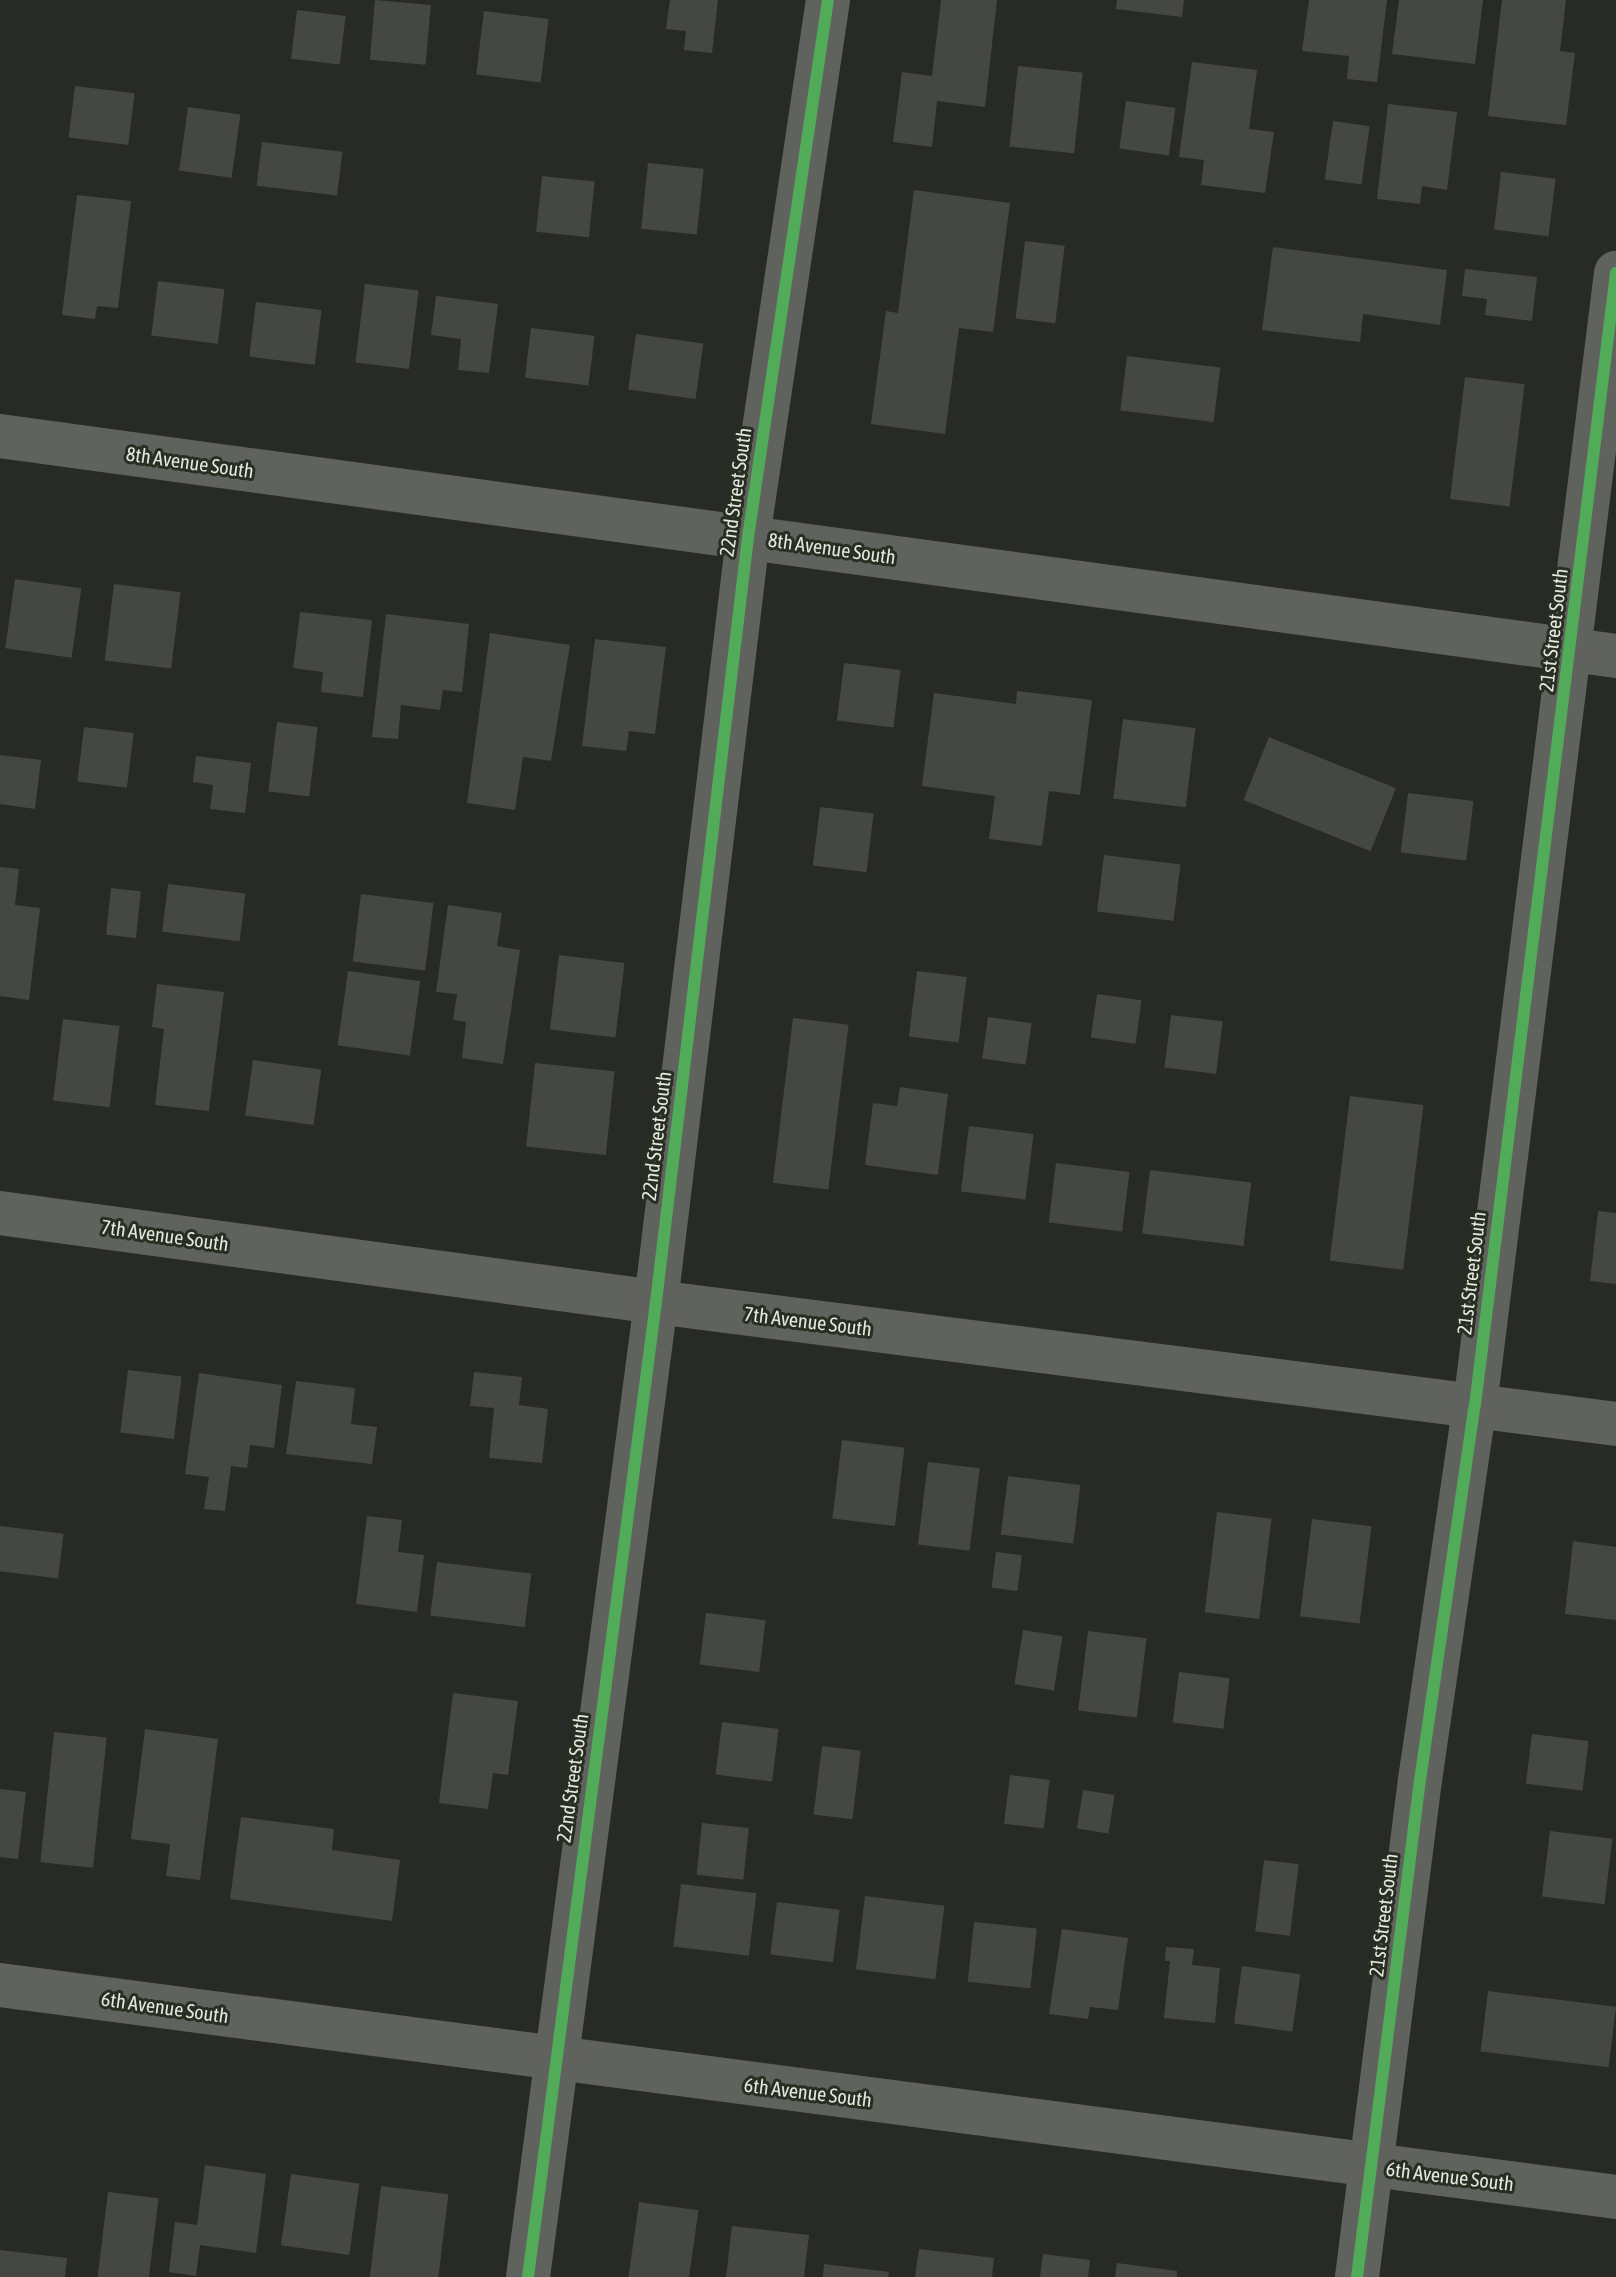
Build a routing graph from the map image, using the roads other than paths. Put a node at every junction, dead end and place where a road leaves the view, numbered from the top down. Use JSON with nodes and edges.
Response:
{"nodes":[{"id":1,"x":828,"y":0,"type":"edge"},
{"id":2,"x":1616,"y":273,"type":"edge"},
{"id":3,"x":0,"y":436,"type":"edge"},
{"id":4,"x":748,"y":537,"type":"junction"},
{"id":5,"x":1572,"y":650,"type":"junction"},
{"id":6,"x":1616,"y":656,"type":"edge"},
{"id":7,"x":0,"y":1213,"type":"edge"},
{"id":8,"x":656,"y":1302,"type":"junction"},
{"id":9,"x":1475,"y":1405,"type":"junction"},
{"id":10,"x":1616,"y":1424,"type":"edge"},
{"id":11,"x":0,"y":1985,"type":"edge"},
{"id":12,"x":555,"y":2059,"type":"junction"},
{"id":13,"x":1372,"y":2166,"type":"junction"},
{"id":14,"x":1616,"y":2197,"type":"edge"},
{"id":15,"x":528,"y":2277,"type":"edge"},
{"id":16,"x":1357,"y":2277,"type":"edge"}],
"edges":[{"from":1,"to":4,"type":"street","name":"22nd Street South"},
{"from":2,"to":5,"type":"street","name":"21st Street South"},
{"from":3,"to":4,"type":"street","name":"8th Avenue South"},
{"from":4,"to":5,"type":"street","name":"8th Avenue South"},
{"from":4,"to":8,"type":"street","name":"22nd Street South"},
{"from":5,"to":6,"type":"street","name":"8th Avenue South"},
{"from":5,"to":9,"type":"street","name":"21st Street South"},
{"from":7,"to":8,"type":"street","name":"7th Avenue South"},
{"from":8,"to":9,"type":"street","name":"7th Avenue South"},
{"from":8,"to":12,"type":"street","name":"22nd Street South"},
{"from":9,"to":10,"type":"street","name":"7th Avenue South"},
{"from":9,"to":13,"type":"street","name":"21st Street South"},
{"from":11,"to":12,"type":"street","name":"6th Avenue South"},
{"from":12,"to":13,"type":"street","name":"6th Avenue South"},
{"from":12,"to":15,"type":"street","name":"22nd Street South"},
{"from":13,"to":14,"type":"street","name":"6th Avenue South"},
{"from":13,"to":16,"type":"street","name":"21st Street South"}]}
